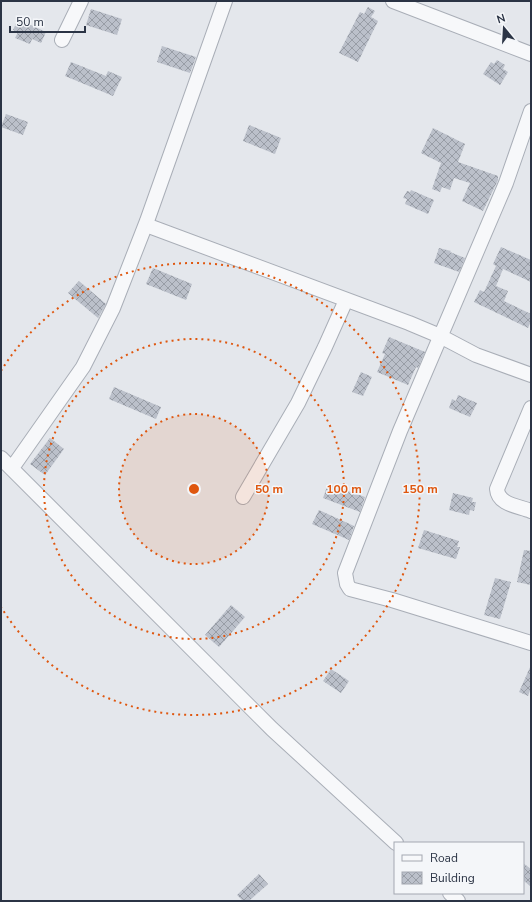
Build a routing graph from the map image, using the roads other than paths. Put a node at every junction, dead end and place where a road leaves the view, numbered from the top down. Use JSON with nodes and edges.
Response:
{"nodes":[{"id":1,"x":81,"y":1,"type":"edge"},
{"id":2,"x":225,"y":1,"type":"edge"},
{"id":3,"x":393,"y":1,"type":"edge"},
{"id":4,"x":416,"y":5,"type":"edge"},
{"id":5,"x":62,"y":40,"type":"dead end"},
{"id":6,"x":531,"y":54,"type":"edge"},
{"id":7,"x":531,"y":111,"type":"edge"},
{"id":8,"x":146,"y":225,"type":"junction"},
{"id":9,"x":346,"y":300,"type":"junction"},
{"id":10,"x":440,"y":336,"type":"junction"},
{"id":11,"x":531,"y":375,"type":"edge"},
{"id":12,"x":531,"y":408,"type":"edge"},
{"id":13,"x":1,"y":458,"type":"edge"},
{"id":14,"x":12,"y":468,"type":"junction"},
{"id":15,"x":243,"y":497,"type":"dead end"},
{"id":16,"x":531,"y":511,"type":"edge"},
{"id":17,"x":531,"y":644,"type":"edge"},
{"id":18,"x":395,"y":842,"type":"edge"}],
"edges":[{"from":1,"to":5,"type":"street"},
{"from":2,"to":8,"type":"street"},
{"from":3,"to":4,"type":"street"},
{"from":4,"to":6,"type":"street"},
{"from":7,"to":10,"type":"street"},
{"from":8,"to":9,"type":"street"},
{"from":8,"to":14,"type":"street"},
{"from":9,"to":10,"type":"street"},
{"from":9,"to":15,"type":"street"},
{"from":10,"to":11,"type":"street"},
{"from":10,"to":17,"type":"street"},
{"from":12,"to":16,"type":"street"},
{"from":13,"to":14,"type":"street"},
{"from":14,"to":18,"type":"street"}]}
